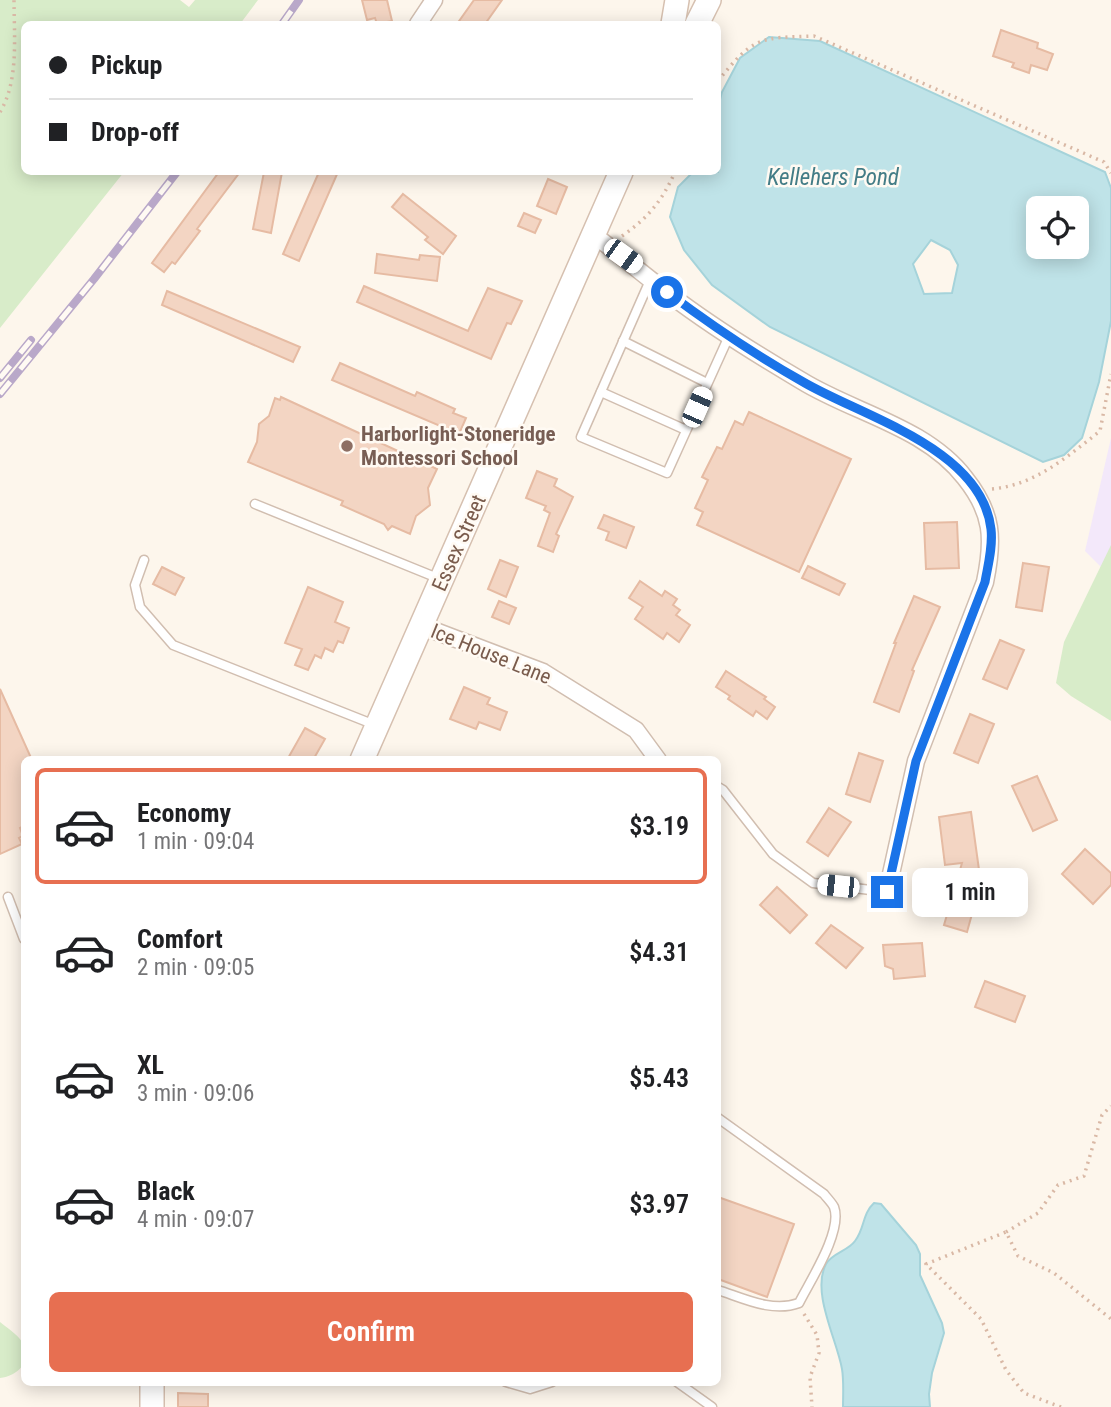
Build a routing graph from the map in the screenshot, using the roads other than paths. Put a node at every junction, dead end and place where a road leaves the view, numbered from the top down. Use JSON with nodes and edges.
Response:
{"nodes":[{"id":1,"x":434,"y":0,"type":"edge"},
{"id":2,"x":677,"y":0,"type":"edge"},
{"id":3,"x":709,"y":0,"type":"edge"},
{"id":4,"x":420,"y":21,"type":"edge"},
{"id":5,"x":674,"y":21,"type":"edge"},
{"id":6,"x":698,"y":21,"type":"edge"},
{"id":7,"x":620,"y":175,"type":"edge"},
{"id":8,"x":601,"y":240,"type":"junction"},
{"id":9,"x":651,"y":278,"type":"junction"},
{"id":10,"x":729,"y":336,"type":"junction"},
{"id":11,"x":624,"y":341,"type":"junction"},
{"id":12,"x":707,"y":383,"type":"junction"},
{"id":13,"x":601,"y":391,"type":"junction"},
{"id":14,"x":686,"y":430,"type":"junction"},
{"id":15,"x":255,"y":504,"type":"dead end"},
{"id":16,"x":144,"y":560,"type":"dead end"},
{"id":17,"x":442,"y":580,"type":"junction"},
{"id":18,"x":422,"y":626,"type":"junction"},
{"id":19,"x":378,"y":726,"type":"junction"},
{"id":20,"x":364,"y":756,"type":"edge"},
{"id":21,"x":655,"y":756,"type":"edge"},
{"id":22,"x":721,"y":789,"type":"edge"},
{"id":23,"x":887,"y":892,"type":"joint"},
{"id":24,"x":8,"y":897,"type":"dead end"},
{"id":25,"x":21,"y":931,"type":"edge"},
{"id":26,"x":721,"y":1120,"type":"edge"},
{"id":27,"x":721,"y":1291,"type":"edge"},
{"id":28,"x":152,"y":1386,"type":"edge"},
{"id":29,"x":520,"y":1386,"type":"edge"},
{"id":30,"x":539,"y":1386,"type":"edge"},
{"id":31,"x":683,"y":1386,"type":"edge"},
{"id":32,"x":152,"y":1407,"type":"edge"},
{"id":33,"x":712,"y":1407,"type":"edge"}],
"edges":[{"from":1,"to":4,"type":"street"},
{"from":2,"to":5,"type":"main road"},
{"from":3,"to":6,"type":"main road"},
{"from":7,"to":8,"type":"main road","name":"Essex Street"},
{"from":8,"to":9,"type":"street"},
{"from":8,"to":17,"type":"main road","name":"Essex Street"},
{"from":9,"to":10,"type":"street"},
{"from":9,"to":11,"type":"lane"},
{"from":10,"to":12,"type":"lane"},
{"from":10,"to":23,"type":"street"},
{"from":11,"to":12,"type":"lane"},
{"from":11,"to":13,"type":"lane"},
{"from":12,"to":14,"type":"lane"},
{"from":13,"to":14,"type":"lane"},
{"from":13,"to":14,"type":"lane"},
{"from":15,"to":17,"type":"lane"},
{"from":16,"to":19,"type":"lane"},
{"from":17,"to":18,"type":"main road","name":"Essex Street"},
{"from":18,"to":19,"type":"main road","name":"Essex Street"},
{"from":18,"to":21,"type":"street","name":"Ice House Lane"},
{"from":19,"to":20,"type":"main road","name":"Essex Street"},
{"from":22,"to":23,"type":"lane"},
{"from":24,"to":25,"type":"lane"},
{"from":26,"to":27,"type":"lane"},
{"from":28,"to":32,"type":"main road"},
{"from":29,"to":30,"type":"lane"},
{"from":31,"to":33,"type":"lane"}]}
